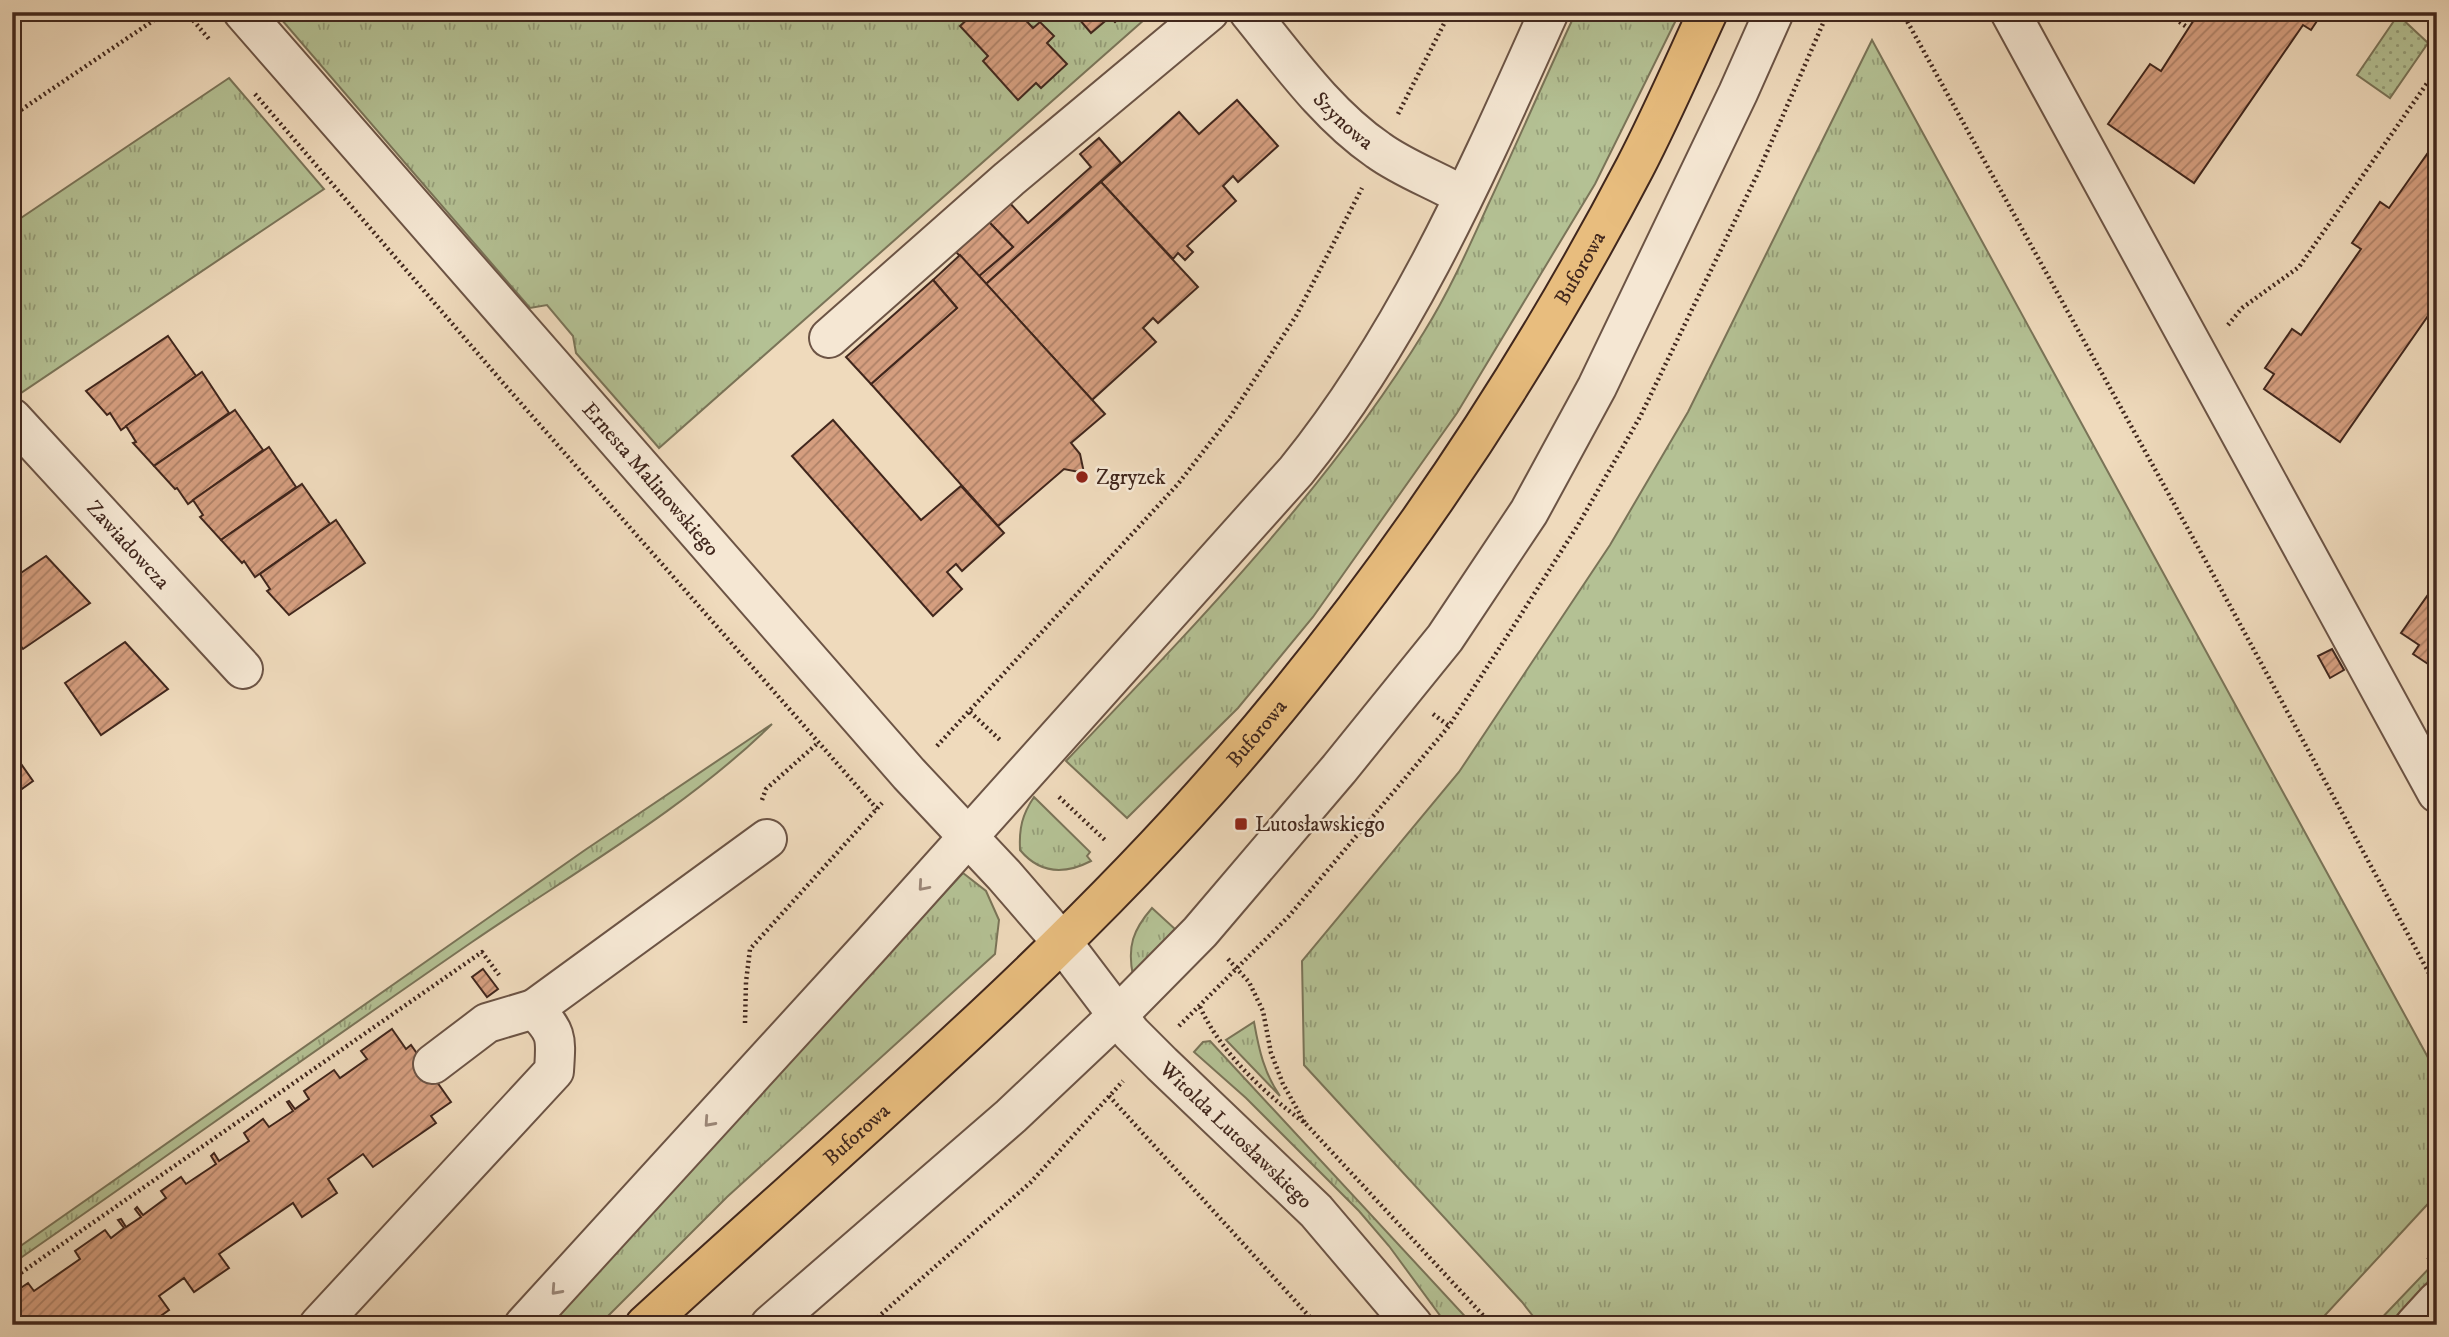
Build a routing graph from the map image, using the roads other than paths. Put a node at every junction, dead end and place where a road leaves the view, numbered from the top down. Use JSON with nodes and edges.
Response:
{"nodes":[{"id":1,"x":243,"y":12,"type":"edge"},
{"id":2,"x":1209,"y":12,"type":"edge"},
{"id":3,"x":1249,"y":12,"type":"edge"},
{"id":4,"x":1549,"y":12,"type":"edge"},
{"id":5,"x":1709,"y":12,"type":"edge"},
{"id":6,"x":1774,"y":12,"type":"edge"},
{"id":7,"x":2010,"y":12,"type":"edge"},
{"id":8,"x":1463,"y":196,"type":"junction"},
{"id":9,"x":829,"y":338,"type":"dead end"},
{"id":10,"x":12,"y":418,"type":"edge"},
{"id":11,"x":243,"y":669,"type":"dead end"},
{"id":12,"x":2437,"y":793,"type":"edge"},
{"id":13,"x":969,"y":835,"type":"junction"},
{"id":14,"x":767,"y":839,"type":"road end"},
{"id":15,"x":1062,"y":942,"type":"junction"},
{"id":16,"x":534,"y":1009,"type":"junction"},
{"id":17,"x":1118,"y":1015,"type":"junction"},
{"id":18,"x":433,"y":1064,"type":"dead end"},
{"id":19,"x":2437,"y":1301,"type":"edge"},
{"id":20,"x":319,"y":1325,"type":"edge"},
{"id":21,"x":524,"y":1325,"type":"edge"},
{"id":22,"x":645,"y":1325,"type":"edge"},
{"id":23,"x":770,"y":1325,"type":"edge"},
{"id":24,"x":1413,"y":1325,"type":"edge"},
{"id":25,"x":2415,"y":1325,"type":"edge"}],
"edges":[{"from":1,"to":13,"type":"street","name":"Ernesta Malinowskiego"},
{"from":2,"to":9,"type":"street"},
{"from":3,"to":8,"type":"street","name":"Szynowa"},
{"from":4,"to":8,"type":"street"},
{"from":5,"to":15,"type":"main road","name":"Buforowa"},
{"from":6,"to":17,"type":"street"},
{"from":7,"to":12,"type":"street"},
{"from":8,"to":13,"type":"street"},
{"from":10,"to":11,"type":"street","name":"Zawiadowcza"},
{"from":13,"to":15,"type":"street","name":"Ernesta Malinowskiego"},
{"from":13,"to":21,"type":"street","one_way":true},
{"from":14,"to":16,"type":"street"},
{"from":15,"to":17,"type":"street","name":"Witolda Lutosławskiego"},
{"from":15,"to":22,"type":"main road","name":"Buforowa"},
{"from":16,"to":18,"type":"street"},
{"from":16,"to":20,"type":"street"},
{"from":17,"to":23,"type":"street"},
{"from":17,"to":24,"type":"street","name":"Witolda Lutosławskiego"},
{"from":19,"to":25,"type":"street"}]}
